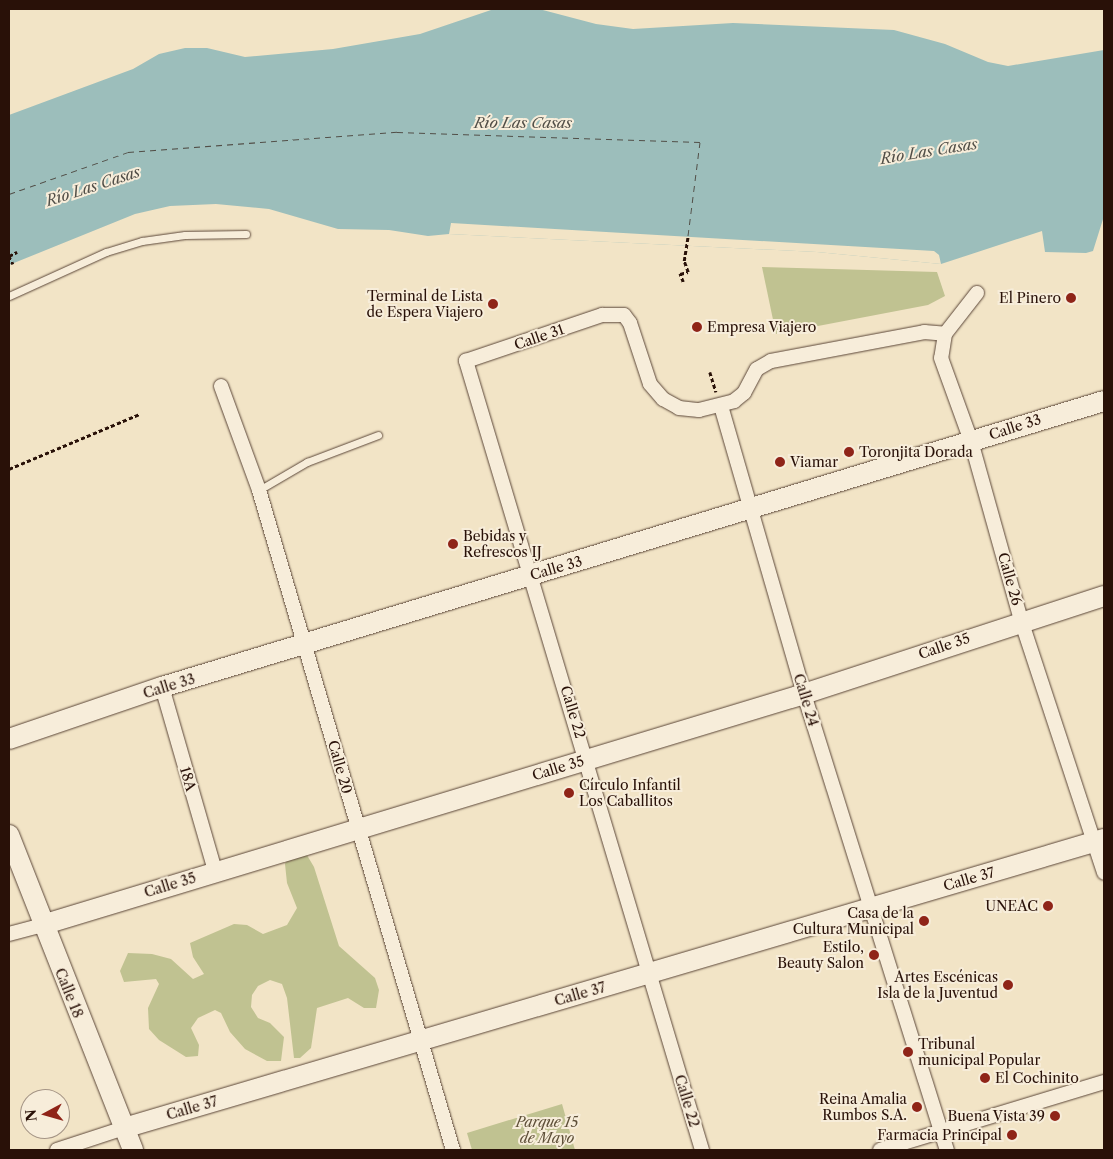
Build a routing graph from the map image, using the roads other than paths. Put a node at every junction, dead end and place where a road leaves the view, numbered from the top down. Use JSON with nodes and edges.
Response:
{"nodes":[{"id":1,"x":246,"y":234,"type":"dead end"},
{"id":2,"x":977,"y":293,"type":"dead end"},
{"id":3,"x":9,"y":296,"type":"edge"},
{"id":4,"x":944,"y":334,"type":"junction"},
{"id":5,"x":466,"y":362,"type":"joint"},
{"id":6,"x":221,"y":386,"type":"dead end"},
{"id":7,"x":1104,"y":401,"type":"edge"},
{"id":8,"x":721,"y":406,"type":"junction"},
{"id":9,"x":378,"y":434,"type":"dead end"},
{"id":10,"x":971,"y":441,"type":"junction"},
{"id":11,"x":259,"y":490,"type":"junction"},
{"id":12,"x":749,"y":512,"type":"junction"},
{"id":13,"x":530,"y":575,"type":"junction"},
{"id":14,"x":1104,"y":596,"type":"edge"},
{"id":15,"x":1021,"y":620,"type":"junction"},
{"id":16,"x":305,"y":646,"type":"junction"},
{"id":17,"x":162,"y":687,"type":"junction"},
{"id":18,"x":804,"y":694,"type":"junction"},
{"id":19,"x":9,"y":739,"type":"edge"},
{"id":20,"x":587,"y":759,"type":"junction"},
{"id":21,"x":359,"y":830,"type":"junction"},
{"id":22,"x":9,"y":835,"type":"edge"},
{"id":23,"x":1099,"y":840,"type":"edge"},
{"id":24,"x":214,"y":871,"type":"junction"},
{"id":25,"x":1104,"y":873,"type":"edge"},
{"id":26,"x":870,"y":908,"type":"junction"},
{"id":27,"x":42,"y":925,"type":"junction"},
{"id":28,"x":9,"y":934,"type":"edge"},
{"id":29,"x":648,"y":974,"type":"junction"},
{"id":30,"x":421,"y":1040,"type":"junction"},
{"id":31,"x":1104,"y":1082,"type":"edge"},
{"id":32,"x":124,"y":1128,"type":"junction"},
{"id":33,"x":941,"y":1132,"type":"junction"},
{"id":34,"x":57,"y":1150,"type":"edge"},
{"id":35,"x":133,"y":1150,"type":"edge"},
{"id":36,"x":453,"y":1150,"type":"edge"},
{"id":37,"x":702,"y":1150,"type":"edge"},
{"id":38,"x":880,"y":1150,"type":"edge"},
{"id":39,"x":946,"y":1150,"type":"edge"}],
"edges":[{"from":1,"to":3,"type":"lane"},
{"from":2,"to":4,"type":"street"},
{"from":4,"to":8,"type":"street"},
{"from":4,"to":10,"type":"street","name":"Calle 26"},
{"from":5,"to":8,"type":"street","name":"Calle 31"},
{"from":5,"to":13,"type":"street","name":"Calle 22"},
{"from":6,"to":11,"type":"street","name":"Calle 20"},
{"from":7,"to":10,"type":"street","name":"Calle 33"},
{"from":8,"to":12,"type":"street","name":"Calle 24"},
{"from":9,"to":11,"type":"lane"},
{"from":10,"to":12,"type":"street","name":"Calle 33"},
{"from":10,"to":15,"type":"street","name":"Calle 26"},
{"from":11,"to":16,"type":"street","name":"Calle 20"},
{"from":12,"to":13,"type":"street","name":"Calle 33"},
{"from":12,"to":18,"type":"street","name":"Calle 24"},
{"from":13,"to":16,"type":"street","name":"Calle 33"},
{"from":13,"to":20,"type":"street","name":"Calle 22"},
{"from":14,"to":15,"type":"street","name":"Calle 35"},
{"from":15,"to":18,"type":"street","name":"Calle 35"},
{"from":15,"to":23,"type":"street","name":"Calle 26"},
{"from":16,"to":17,"type":"street","name":"Calle 33"},
{"from":16,"to":21,"type":"street","name":"Calle 20"},
{"from":17,"to":19,"type":"street","name":"Calle 33"},
{"from":17,"to":24,"type":"street","name":"18A"},
{"from":18,"to":20,"type":"street","name":"Calle 35"},
{"from":18,"to":26,"type":"street","name":"Calle 24"},
{"from":20,"to":21,"type":"street","name":"Calle 35"},
{"from":20,"to":29,"type":"street","name":"Calle 22"},
{"from":21,"to":24,"type":"street","name":"Calle 35"},
{"from":21,"to":30,"type":"street","name":"Calle 20"},
{"from":22,"to":27,"type":"street","name":"Calle 18"},
{"from":23,"to":25,"type":"street","name":"Calle 26"},
{"from":23,"to":26,"type":"street","name":"Calle 37"},
{"from":24,"to":27,"type":"street","name":"Calle 35"},
{"from":26,"to":29,"type":"street","name":"Calle 37"},
{"from":26,"to":33,"type":"street","name":"Calle 24"},
{"from":27,"to":28,"type":"street","name":"Calle 35"},
{"from":27,"to":32,"type":"street","name":"Calle 18"},
{"from":29,"to":30,"type":"street","name":"Calle 37"},
{"from":29,"to":37,"type":"street","name":"Calle 22"},
{"from":30,"to":32,"type":"street","name":"Calle 37"},
{"from":30,"to":36,"type":"street","name":"Calle 20"},
{"from":31,"to":33,"type":"street"},
{"from":32,"to":34,"type":"street","name":"Calle 37"},
{"from":32,"to":35,"type":"street","name":"Calle 18"},
{"from":33,"to":38,"type":"street"},
{"from":33,"to":39,"type":"street","name":"Calle 24"}]}
